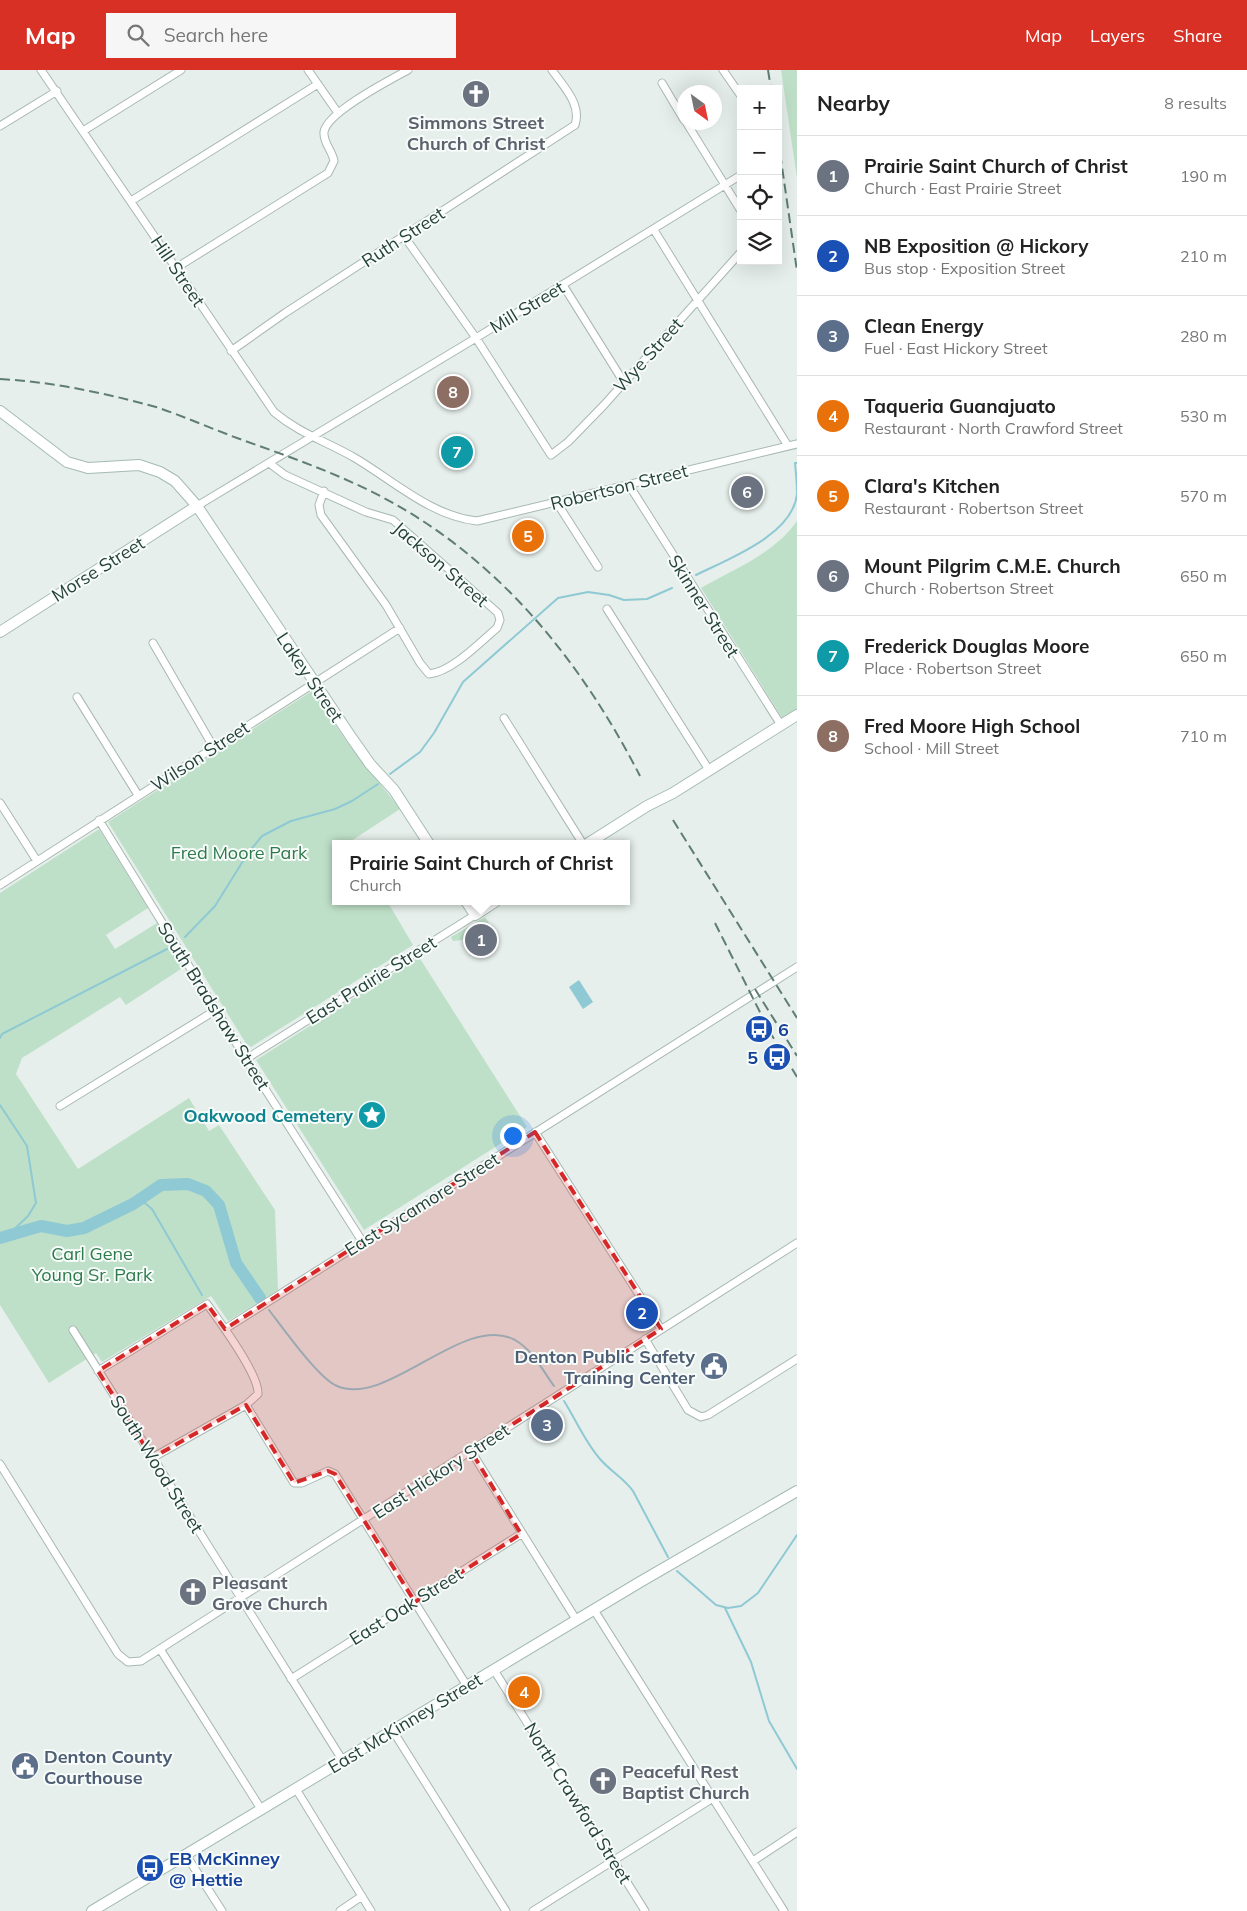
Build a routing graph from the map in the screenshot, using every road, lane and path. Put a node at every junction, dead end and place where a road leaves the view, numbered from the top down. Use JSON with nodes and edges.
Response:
{"nodes":[{"id":1,"x":41,"y":70,"type":"edge"},
{"id":2,"x":181,"y":70,"type":"edge"},
{"id":3,"x":308,"y":70,"type":"edge"},
{"id":4,"x":408,"y":70,"type":"edge"},
{"id":5,"x":552,"y":70,"type":"edge"},
{"id":6,"x":723,"y":70,"type":"edge"},
{"id":7,"x":662,"y":83,"type":"dead end"},
{"id":8,"x":318,"y":84,"type":"junction"},
{"id":9,"x":737,"y":90,"type":"edge"},
{"id":10,"x":57,"y":91,"type":"junction"},
{"id":11,"x":677,"y":108,"type":"edge"},
{"id":12,"x":338,"y":113,"type":"junction"},
{"id":13,"x":0,"y":126,"type":"edge"},
{"id":14,"x":690,"y":130,"type":"edge"},
{"id":15,"x":83,"y":131,"type":"junction"},
{"id":16,"x":737,"y":178,"type":"edge"},
{"id":17,"x":725,"y":187,"type":"junction"},
{"id":18,"x":131,"y":201,"type":"junction"},
{"id":19,"x":737,"y":205,"type":"edge"},
{"id":20,"x":654,"y":230,"type":"junction"},
{"id":21,"x":404,"y":236,"type":"junction"},
{"id":22,"x":737,"y":256,"type":"edge"},
{"id":23,"x":176,"y":268,"type":"junction"},
{"id":24,"x":563,"y":285,"type":"junction"},
{"id":25,"x":697,"y":300,"type":"junction"},
{"id":26,"x":476,"y":338,"type":"junction"},
{"id":27,"x":231,"y":351,"type":"junction"},
{"id":28,"x":623,"y":381,"type":"junction"},
{"id":29,"x":0,"y":411,"type":"edge"},
{"id":30,"x":312,"y":437,"type":"junction"},
{"id":31,"x":797,"y":444,"type":"edge"},
{"id":32,"x":788,"y":446,"type":"junction"},
{"id":33,"x":268,"y":463,"type":"junction"},
{"id":34,"x":629,"y":485,"type":"junction"},
{"id":35,"x":324,"y":491,"type":"junction"},
{"id":36,"x":557,"y":503,"type":"junction"},
{"id":37,"x":197,"y":506,"type":"junction"},
{"id":38,"x":598,"y":566,"type":"dead end"},
{"id":39,"x":607,"y":609,"type":"dead end"},
{"id":40,"x":400,"y":628,"type":"junction"},
{"id":41,"x":0,"y":632,"type":"edge"},
{"id":42,"x":153,"y":643,"type":"dead end"},
{"id":43,"x":314,"y":683,"type":"junction"},
{"id":44,"x":76,"y":697,"type":"dead end"},
{"id":45,"x":797,"y":715,"type":"edge"},
{"id":46,"x":504,"y":718,"type":"dead end"},
{"id":47,"x":781,"y":725,"type":"junction"},
{"id":48,"x":214,"y":748,"type":"junction"},
{"id":49,"x":709,"y":770,"type":"junction"},
{"id":50,"x":138,"y":795,"type":"junction"},
{"id":51,"x":0,"y":803,"type":"edge"},
{"id":52,"x":100,"y":820,"type":"junction"},
{"id":53,"x":426,"y":840,"type":"edge"},
{"id":54,"x":580,"y":840,"type":"edge"},
{"id":55,"x":594,"y":840,"type":"edge"},
{"id":56,"x":37,"y":861,"type":"junction"},
{"id":57,"x":0,"y":885,"type":"edge"},
{"id":58,"x":469,"y":905,"type":"edge"},
{"id":59,"x":490,"y":905,"type":"edge"},
{"id":60,"x":475,"y":915,"type":"junction"},
{"id":61,"x":797,"y":967,"type":"edge"},
{"id":62,"x":216,"y":1010,"type":"junction"},
{"id":63,"x":246,"y":1059,"type":"junction"},
{"id":64,"x":60,"y":1106,"type":"dead end"},
{"id":65,"x":535,"y":1132,"type":"junction"},
{"id":66,"x":362,"y":1241,"type":"junction"},
{"id":67,"x":797,"y":1243,"type":"edge"},
{"id":68,"x":661,"y":1328,"type":"junction"},
{"id":69,"x":225,"y":1329,"type":"junction"},
{"id":70,"x":73,"y":1330,"type":"dead end"},
{"id":71,"x":645,"y":1340,"type":"junction"},
{"id":72,"x":797,"y":1359,"type":"edge"},
{"id":73,"x":98,"y":1371,"type":"junction"},
{"id":74,"x":246,"y":1405,"type":"junction"},
{"id":75,"x":471,"y":1451,"type":"junction"},
{"id":76,"x":152,"y":1458,"type":"junction"},
{"id":77,"x":0,"y":1464,"type":"edge"},
{"id":78,"x":797,"y":1491,"type":"edge"},
{"id":79,"x":363,"y":1520,"type":"junction"},
{"id":80,"x":521,"y":1534,"type":"junction"},
{"id":81,"x":240,"y":1598,"type":"junction"},
{"id":82,"x":415,"y":1602,"type":"junction"},
{"id":83,"x":594,"y":1610,"type":"junction"},
{"id":84,"x":577,"y":1621,"type":"junction"},
{"id":85,"x":160,"y":1650,"type":"junction"},
{"id":86,"x":494,"y":1670,"type":"junction"},
{"id":87,"x":291,"y":1678,"type":"junction"},
{"id":88,"x":467,"y":1686,"type":"junction"},
{"id":89,"x":393,"y":1731,"type":"junction"},
{"id":90,"x":343,"y":1761,"type":"junction"},
{"id":91,"x":296,"y":1789,"type":"junction"},
{"id":92,"x":713,"y":1798,"type":"junction"},
{"id":93,"x":262,"y":1810,"type":"junction"},
{"id":94,"x":797,"y":1832,"type":"edge"},
{"id":95,"x":186,"y":1855,"type":"junction"},
{"id":96,"x":614,"y":1860,"type":"junction"},
{"id":97,"x":753,"y":1861,"type":"junction"},
{"id":98,"x":362,"y":1896,"type":"junction"},
{"id":99,"x":92,"y":1911,"type":"edge"},
{"id":100,"x":222,"y":1911,"type":"edge"},
{"id":101,"x":340,"y":1911,"type":"edge"},
{"id":102,"x":372,"y":1911,"type":"edge"},
{"id":103,"x":506,"y":1911,"type":"edge"},
{"id":104,"x":533,"y":1911,"type":"edge"},
{"id":105,"x":645,"y":1911,"type":"edge"},
{"id":106,"x":784,"y":1911,"type":"edge"}],
"edges":[{"from":1,"to":10,"type":"street","name":"Hill Street"},
{"from":2,"to":15,"type":"street"},
{"from":3,"to":8,"type":"street"},
{"from":4,"to":12,"type":"street"},
{"from":5,"to":21,"type":"street","name":"Ruth Street"},
{"from":6,"to":9,"type":"street"},
{"from":7,"to":11,"type":"street"},
{"from":8,"to":12,"type":"street"},
{"from":8,"to":18,"type":"street"},
{"from":10,"to":13,"type":"street"},
{"from":10,"to":15,"type":"street","name":"Hill Street"},
{"from":12,"to":23,"type":"street"},
{"from":14,"to":17,"type":"street"},
{"from":15,"to":18,"type":"street","name":"Hill Street"},
{"from":16,"to":17,"type":"street","name":"Mill Street"},
{"from":17,"to":19,"type":"street"},
{"from":17,"to":20,"type":"street","name":"Mill Street"},
{"from":18,"to":23,"type":"street","name":"Hill Street"},
{"from":20,"to":24,"type":"street","name":"Mill Street"},
{"from":20,"to":25,"type":"street"},
{"from":21,"to":26,"type":"street"},
{"from":21,"to":27,"type":"street","name":"Ruth Street"},
{"from":22,"to":25,"type":"street","name":"Wye Street"},
{"from":23,"to":27,"type":"street","name":"Hill Street"},
{"from":24,"to":26,"type":"street","name":"Mill Street"},
{"from":24,"to":28,"type":"street"},
{"from":25,"to":28,"type":"street","name":"Wye Street"},
{"from":25,"to":32,"type":"street"},
{"from":26,"to":28,"type":"street","name":"Wye Street"},
{"from":26,"to":30,"type":"street","name":"Mill Street"},
{"from":27,"to":30,"type":"street","name":"Hill Street"},
{"from":29,"to":37,"type":"street","name":"Lakey Street"},
{"from":30,"to":33,"type":"street","name":"Mill Street"},
{"from":30,"to":36,"type":"street","name":"Robertson Street"},
{"from":31,"to":32,"type":"street","name":"Robertson Street"},
{"from":32,"to":34,"type":"street","name":"Robertson Street"},
{"from":33,"to":35,"type":"street","name":"Jackson Street"},
{"from":33,"to":37,"type":"street","name":"Mill Street"},
{"from":34,"to":36,"type":"street","name":"Robertson Street"},
{"from":34,"to":47,"type":"street","name":"Skinner Street"},
{"from":35,"to":40,"type":"street"},
{"from":35,"to":40,"type":"street","name":"Jackson Street"},
{"from":36,"to":38,"type":"street"},
{"from":37,"to":41,"type":"street","name":"Morse Street"},
{"from":37,"to":43,"type":"street","name":"Lakey Street"},
{"from":39,"to":49,"type":"street"},
{"from":40,"to":43,"type":"street","name":"Wilson Street"},
{"from":42,"to":48,"type":"street"},
{"from":43,"to":48,"type":"street","name":"Wilson Street"},
{"from":43,"to":53,"type":"street","name":"Lakey Street"},
{"from":44,"to":50,"type":"street"},
{"from":45,"to":47,"type":"street"},
{"from":46,"to":54,"type":"street"},
{"from":47,"to":49,"type":"street"},
{"from":48,"to":50,"type":"street","name":"Wilson Street"},
{"from":49,"to":55,"type":"street"},
{"from":50,"to":52,"type":"street","name":"Wilson Street"},
{"from":51,"to":56,"type":"street"},
{"from":52,"to":56,"type":"street","name":"Wilson Street"},
{"from":52,"to":62,"type":"street","name":"South Bradshaw Street"},
{"from":56,"to":57,"type":"street","name":"Wilson Street"},
{"from":58,"to":60,"type":"street"},
{"from":59,"to":60,"type":"street","name":"East Prairie Street"},
{"from":60,"to":63,"type":"street","name":"East Prairie Street"},
{"from":61,"to":65,"type":"street","name":"East Sycamore Street"},
{"from":62,"to":63,"type":"street","name":"South Bradshaw Street"},
{"from":62,"to":64,"type":"street"},
{"from":63,"to":66,"type":"street","name":"South Bradshaw Street"},
{"from":65,"to":66,"type":"street","name":"East Sycamore Street"},
{"from":65,"to":68,"type":"street"},
{"from":66,"to":69,"type":"street","name":"East Sycamore Street"},
{"from":67,"to":68,"type":"street","name":"East Hickory Street"},
{"from":68,"to":71,"type":"street","name":"East Hickory Street"},
{"from":69,"to":73,"type":"street"},
{"from":69,"to":74,"type":"street"},
{"from":70,"to":73,"type":"street","name":"South Wood Street"},
{"from":71,"to":72,"type":"street"},
{"from":71,"to":75,"type":"street","name":"East Hickory Street"},
{"from":73,"to":76,"type":"street","name":"South Wood Street"},
{"from":74,"to":76,"type":"street"},
{"from":74,"to":79,"type":"street"},
{"from":75,"to":79,"type":"street","name":"East Hickory Street"},
{"from":75,"to":80,"type":"street"},
{"from":76,"to":81,"type":"street","name":"South Wood Street"},
{"from":77,"to":85,"type":"street","name":"East Hickory Street"},
{"from":78,"to":83,"type":"street","name":"East McKinney Street"},
{"from":79,"to":81,"type":"street","name":"East Hickory Street"},
{"from":79,"to":82,"type":"street"},
{"from":80,"to":82,"type":"street","name":"East Oak Street"},
{"from":80,"to":84,"type":"street"},
{"from":81,"to":85,"type":"street","name":"East Hickory Street"},
{"from":81,"to":87,"type":"street","name":"South Wood Street"},
{"from":82,"to":87,"type":"street","name":"East Oak Street"},
{"from":82,"to":88,"type":"street"},
{"from":83,"to":84,"type":"street","name":"East McKinney Street"},
{"from":83,"to":92,"type":"street"},
{"from":84,"to":86,"type":"street","name":"East McKinney Street"},
{"from":85,"to":93,"type":"street"},
{"from":86,"to":88,"type":"street","name":"East McKinney Street"},
{"from":86,"to":96,"type":"street","name":"North Crawford Street"},
{"from":87,"to":90,"type":"street","name":"South Wood Street"},
{"from":88,"to":89,"type":"street","name":"East McKinney Street"},
{"from":89,"to":90,"type":"street","name":"East McKinney Street"},
{"from":89,"to":103,"type":"street"},
{"from":90,"to":91,"type":"street","name":"East McKinney Street"},
{"from":91,"to":93,"type":"street","name":"East McKinney Street"},
{"from":91,"to":98,"type":"street"},
{"from":92,"to":96,"type":"street"},
{"from":92,"to":97,"type":"street"},
{"from":93,"to":95,"type":"street","name":"East McKinney Street"},
{"from":94,"to":97,"type":"street"},
{"from":95,"to":99,"type":"street","name":"East McKinney Street"},
{"from":95,"to":100,"type":"street"},
{"from":96,"to":104,"type":"street"},
{"from":96,"to":105,"type":"street","name":"North Crawford Street"},
{"from":97,"to":106,"type":"street"},
{"from":98,"to":101,"type":"street"},
{"from":98,"to":102,"type":"street"}]}
